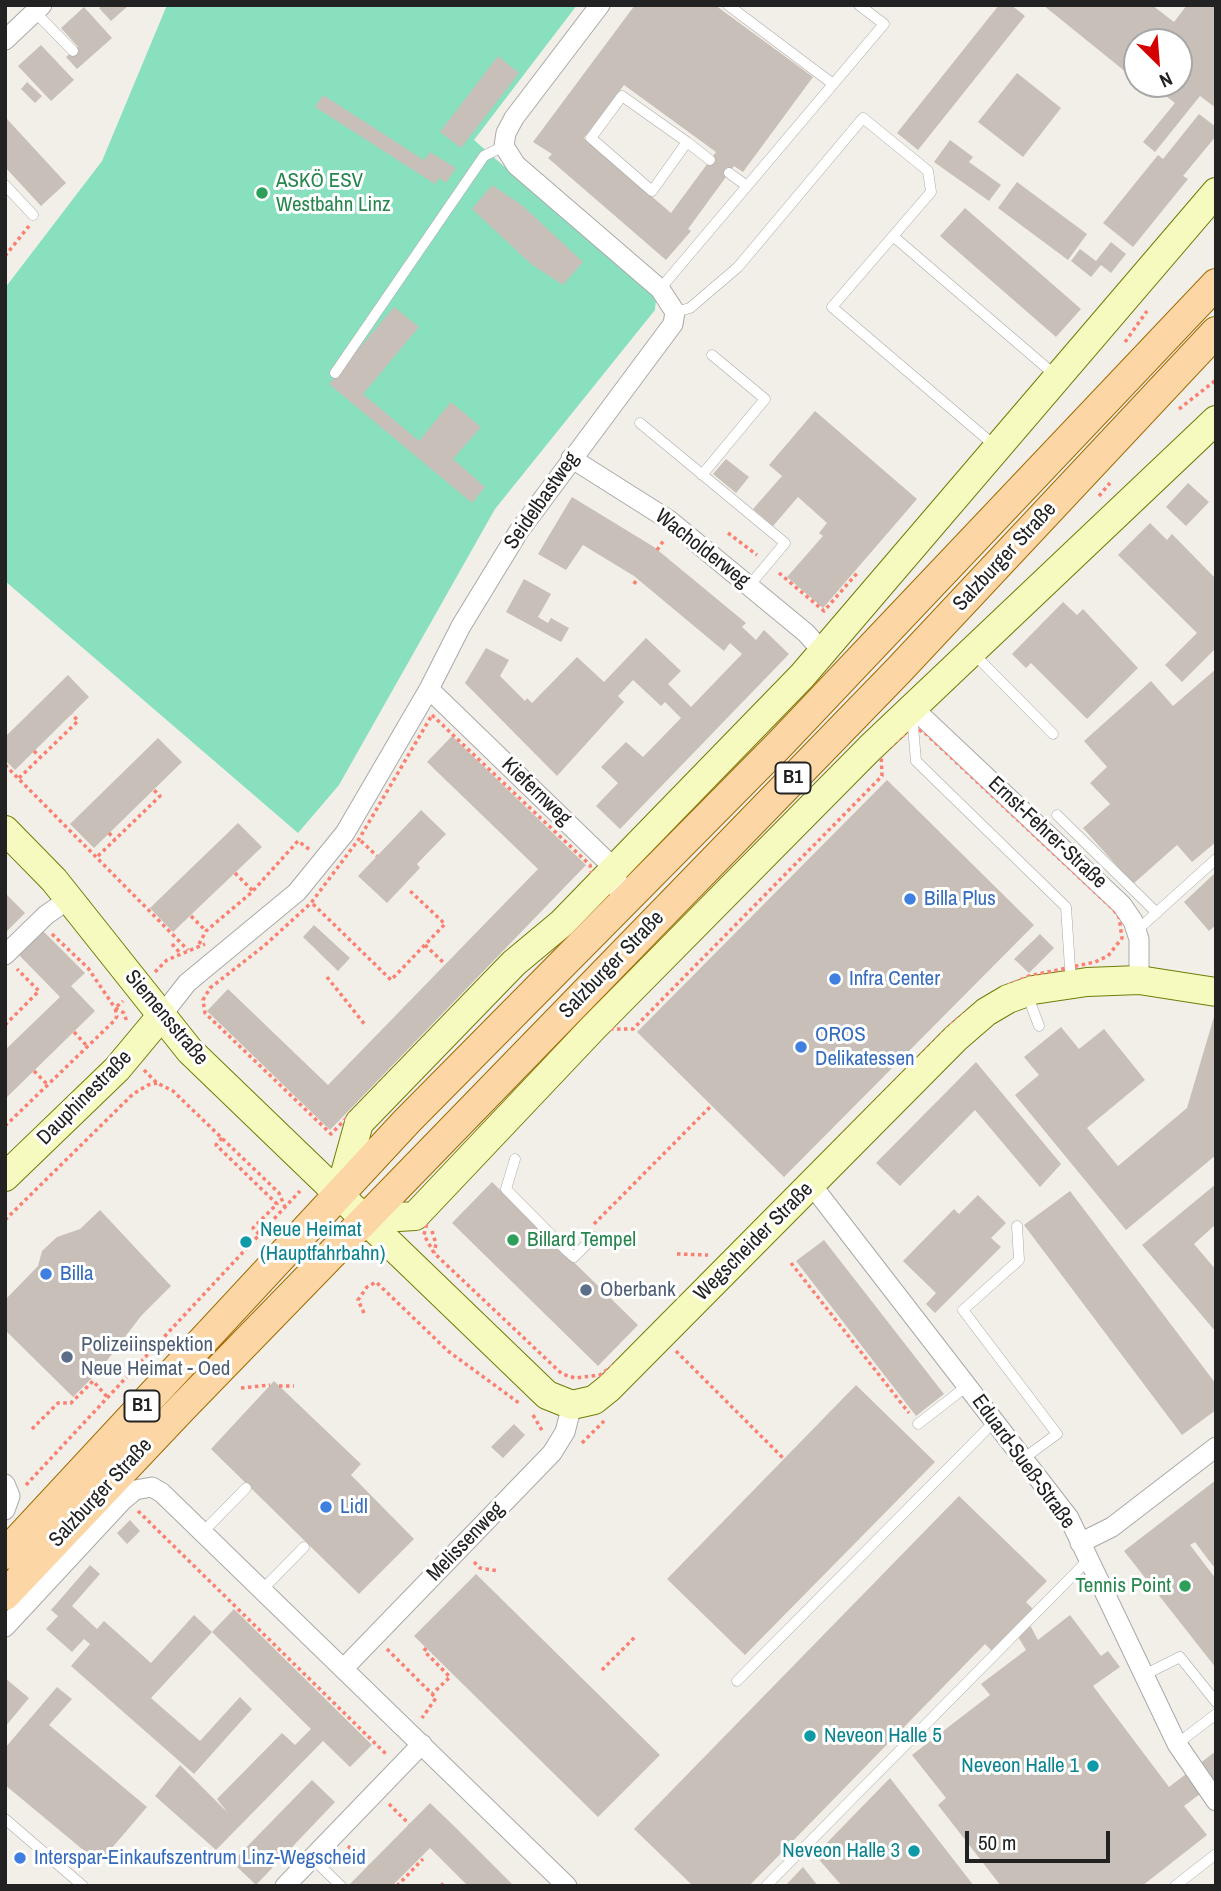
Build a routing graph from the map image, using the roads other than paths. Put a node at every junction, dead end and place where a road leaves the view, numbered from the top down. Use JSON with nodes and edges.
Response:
{"nodes":[{"id":1,"x":600,"y":5,"type":"edge"},
{"id":2,"x":728,"y":5,"type":"edge"},
{"id":3,"x":859,"y":5,"type":"edge"},
{"id":4,"x":38,"y":9,"type":"edge"},
{"id":5,"x":5,"y":40,"type":"edge"},
{"id":6,"x":73,"y":51,"type":"dead end"},
{"id":7,"x":833,"y":84,"type":"junction"},
{"id":8,"x":687,"y":142,"type":"junction"},
{"id":9,"x":505,"y":146,"type":"junction"},
{"id":10,"x":710,"y":160,"type":"dead end"},
{"id":11,"x":729,"y":173,"type":"dead end"},
{"id":12,"x":5,"y":185,"type":"edge"},
{"id":13,"x":747,"y":186,"type":"junction"},
{"id":14,"x":1212,"y":198,"type":"edge"},
{"id":15,"x":33,"y":215,"type":"road end"},
{"id":16,"x":893,"y":236,"type":"junction"},
{"id":17,"x":1216,"y":284,"type":"edge"},
{"id":18,"x":660,"y":289,"type":"junction"},
{"id":19,"x":675,"y":312,"type":"junction"},
{"id":20,"x":1216,"y":332,"type":"edge"},
{"id":21,"x":712,"y":355,"type":"dead end"},
{"id":22,"x":335,"y":373,"type":"dead end"},
{"id":23,"x":1058,"y":377,"type":"junction"},
{"id":24,"x":1216,"y":420,"type":"edge"},
{"id":25,"x":640,"y":423,"type":"dead end"},
{"id":26,"x":997,"y":448,"type":"junction"},
{"id":27,"x":571,"y":458,"type":"junction"},
{"id":28,"x":702,"y":475,"type":"junction"},
{"id":29,"x":749,"y":586,"type":"junction"},
{"id":30,"x":823,"y":652,"type":"junction"},
{"id":31,"x":972,"y":652,"type":"junction"},
{"id":32,"x":429,"y":689,"type":"junction"},
{"id":33,"x":912,"y":718,"type":"junction"},
{"id":34,"x":1054,"y":734,"type":"dead end"},
{"id":35,"x":1057,"y":815,"type":"dead end"},
{"id":36,"x":5,"y":830,"type":"edge"},
{"id":37,"x":1216,"y":859,"type":"edge"},
{"id":38,"x":615,"y":869,"type":"junction"},
{"id":39,"x":61,"y":905,"type":"junction"},
{"id":40,"x":622,"y":906,"type":"junction"},
{"id":41,"x":1157,"y":913,"type":"junction"},
{"id":42,"x":1135,"y":928,"type":"junction"},
{"id":43,"x":7,"y":958,"type":"edge"},
{"id":44,"x":1139,"y":980,"type":"junction"},
{"id":45,"x":1071,"y":984,"type":"junction"},
{"id":46,"x":1027,"y":992,"type":"junction"},
{"id":47,"x":1216,"y":992,"type":"edge"},
{"id":48,"x":162,"y":1014,"type":"junction"},
{"id":49,"x":1039,"y":1026,"type":"dead end"},
{"id":50,"x":515,"y":1159,"type":"dead end"},
{"id":51,"x":812,"y":1174,"type":"junction"},
{"id":52,"x":5,"y":1177,"type":"edge"},
{"id":53,"x":339,"y":1195,"type":"junction"},
{"id":54,"x":365,"y":1219,"type":"junction"},
{"id":55,"x":1017,"y":1226,"type":"dead end"},
{"id":56,"x":594,"y":1237,"type":"dead end"},
{"id":57,"x":967,"y":1386,"type":"junction"},
{"id":58,"x":572,"y":1405,"type":"junction"},
{"id":59,"x":994,"y":1422,"type":"junction"},
{"id":60,"x":918,"y":1424,"type":"road end"},
{"id":61,"x":1216,"y":1447,"type":"edge"},
{"id":62,"x":1023,"y":1459,"type":"junction"},
{"id":63,"x":246,"y":1488,"type":"dead end"},
{"id":64,"x":203,"y":1532,"type":"junction"},
{"id":65,"x":304,"y":1547,"type":"dead end"},
{"id":66,"x":1084,"y":1551,"type":"junction"},
{"id":67,"x":5,"y":1554,"type":"edge"},
{"id":68,"x":262,"y":1590,"type":"junction"},
{"id":69,"x":5,"y":1595,"type":"edge"},
{"id":70,"x":5,"y":1628,"type":"edge"},
{"id":71,"x":344,"y":1668,"type":"junction"},
{"id":72,"x":1144,"y":1675,"type":"junction"},
{"id":73,"x":737,"y":1681,"type":"dead end"},
{"id":74,"x":1216,"y":1702,"type":"edge"},
{"id":75,"x":1216,"y":1714,"type":"edge"},
{"id":76,"x":415,"y":1738,"type":"junction"},
{"id":77,"x":1177,"y":1744,"type":"junction"},
{"id":78,"x":1216,"y":1801,"type":"edge"},
{"id":79,"x":5,"y":1819,"type":"edge"},
{"id":80,"x":1216,"y":1854,"type":"edge"},
{"id":81,"x":312,"y":1858,"type":"junction"},
{"id":82,"x":83,"y":1886,"type":"edge"},
{"id":83,"x":285,"y":1886,"type":"edge"},
{"id":84,"x":341,"y":1886,"type":"edge"},
{"id":85,"x":567,"y":1886,"type":"edge"},
{"id":86,"x":766,"y":1886,"type":"edge"},
{"id":87,"x":1175,"y":1886,"type":"edge"}],
"edges":[{"from":1,"to":9,"type":"street"},
{"from":2,"to":7,"type":"lane"},
{"from":3,"to":7,"type":"lane"},
{"from":4,"to":5,"type":"street"},
{"from":4,"to":6,"type":"lane"},
{"from":7,"to":13,"type":"lane"},
{"from":8,"to":8,"type":"lane"},
{"from":8,"to":10,"type":"lane"},
{"from":9,"to":18,"type":"street"},
{"from":9,"to":22,"type":"lane"},
{"from":11,"to":13,"type":"lane"},
{"from":12,"to":15,"type":"lane"},
{"from":13,"to":18,"type":"lane"},
{"from":14,"to":23,"type":"street","name":"Salzburger Straße"},
{"from":16,"to":19,"type":"lane"},
{"from":16,"to":23,"type":"lane"},
{"from":16,"to":26,"type":"lane"},
{"from":17,"to":40,"type":"main road","name":"Salzburger Straße","number":"B1"},
{"from":18,"to":19,"type":"street"},
{"from":19,"to":27,"type":"street","name":"Seidelbastweg"},
{"from":20,"to":54,"type":"main road","name":"Salzburger Straße","number":"B1"},
{"from":21,"to":28,"type":"lane"},
{"from":23,"to":26,"type":"street","name":"Salzburger Straße"},
{"from":24,"to":31,"type":"street"},
{"from":25,"to":28,"type":"lane"},
{"from":26,"to":30,"type":"street","name":"Salzburger Straße"},
{"from":27,"to":29,"type":"street","name":"Wacholderweg"},
{"from":27,"to":32,"type":"street","name":"Seidelbastweg"},
{"from":28,"to":29,"type":"lane"},
{"from":29,"to":30,"type":"street","name":"Wacholderweg"},
{"from":30,"to":38,"type":"street","name":"Salzburger Straße"},
{"from":31,"to":33,"type":"street"},
{"from":31,"to":34,"type":"lane"},
{"from":32,"to":38,"type":"street","name":"Kiefernweg"},
{"from":32,"to":48,"type":"street","name":"Seidelbastweg"},
{"from":33,"to":42,"type":"street","name":"Ernst-Fehrer-Straße"},
{"from":33,"to":45,"type":"lane"},
{"from":33,"to":54,"type":"street"},
{"from":35,"to":41,"type":"lane"},
{"from":36,"to":39,"type":"street","name":"Siemensstraße"},
{"from":37,"to":41,"type":"lane"},
{"from":38,"to":40,"type":"street"},
{"from":38,"to":53,"type":"street","name":"Salzburger Straße"},
{"from":39,"to":43,"type":"street"},
{"from":39,"to":48,"type":"street","name":"Siemensstraße"},
{"from":40,"to":53,"type":"main road","name":"Salzburger Straße","number":"B1"},
{"from":41,"to":42,"type":"lane"},
{"from":42,"to":44,"type":"street","name":"Ernst-Fehrer-Straße"},
{"from":44,"to":45,"type":"street","name":"Wegscheider Straße"},
{"from":44,"to":47,"type":"street","name":"Wegscheider Straße"},
{"from":45,"to":46,"type":"street","name":"Wegscheider Straße"},
{"from":46,"to":49,"type":"lane"},
{"from":46,"to":51,"type":"street","name":"Wegscheider Straße"},
{"from":48,"to":52,"type":"street","name":"Dauphinestraße"},
{"from":48,"to":53,"type":"street","name":"Siemensstraße"},
{"from":50,"to":56,"type":"lane"},
{"from":51,"to":57,"type":"street","name":"Eduard-Sueß-Straße"},
{"from":51,"to":58,"type":"street","name":"Wegscheider Straße"},
{"from":53,"to":54,"type":"street"},
{"from":53,"to":67,"type":"main road","name":"Salzburger Straße","number":"B1"},
{"from":54,"to":58,"type":"street"},
{"from":54,"to":69,"type":"main road","name":"Salzburger Straße","number":"B1"},
{"from":55,"to":62,"type":"lane"},
{"from":57,"to":59,"type":"street","name":"Eduard-Sueß-Straße"},
{"from":57,"to":60,"type":"lane"},
{"from":58,"to":71,"type":"street","name":"Melissenweg"},
{"from":59,"to":62,"type":"street","name":"Eduard-Sueß-Straße"},
{"from":59,"to":73,"type":"lane"},
{"from":61,"to":66,"type":"street"},
{"from":62,"to":66,"type":"street","name":"Eduard-Sueß-Straße"},
{"from":63,"to":64,"type":"lane"},
{"from":64,"to":68,"type":"street"},
{"from":64,"to":70,"type":"street"},
{"from":65,"to":68,"type":"lane"},
{"from":66,"to":72,"type":"street","name":"Eduard-Sueß-Straße"},
{"from":66,"to":86,"type":"lane"},
{"from":68,"to":71,"type":"street"},
{"from":71,"to":76,"type":"street"},
{"from":72,"to":74,"type":"lane"},
{"from":72,"to":77,"type":"street","name":"Eduard-Sueß-Straße"},
{"from":75,"to":77,"type":"lane"},
{"from":76,"to":81,"type":"street"},
{"from":76,"to":85,"type":"street"},
{"from":77,"to":78,"type":"street","name":"Eduard-Sueß-Straße"},
{"from":79,"to":82,"type":"lane"},
{"from":80,"to":87,"type":"lane"},
{"from":81,"to":83,"type":"street"},
{"from":81,"to":84,"type":"lane"}]}
